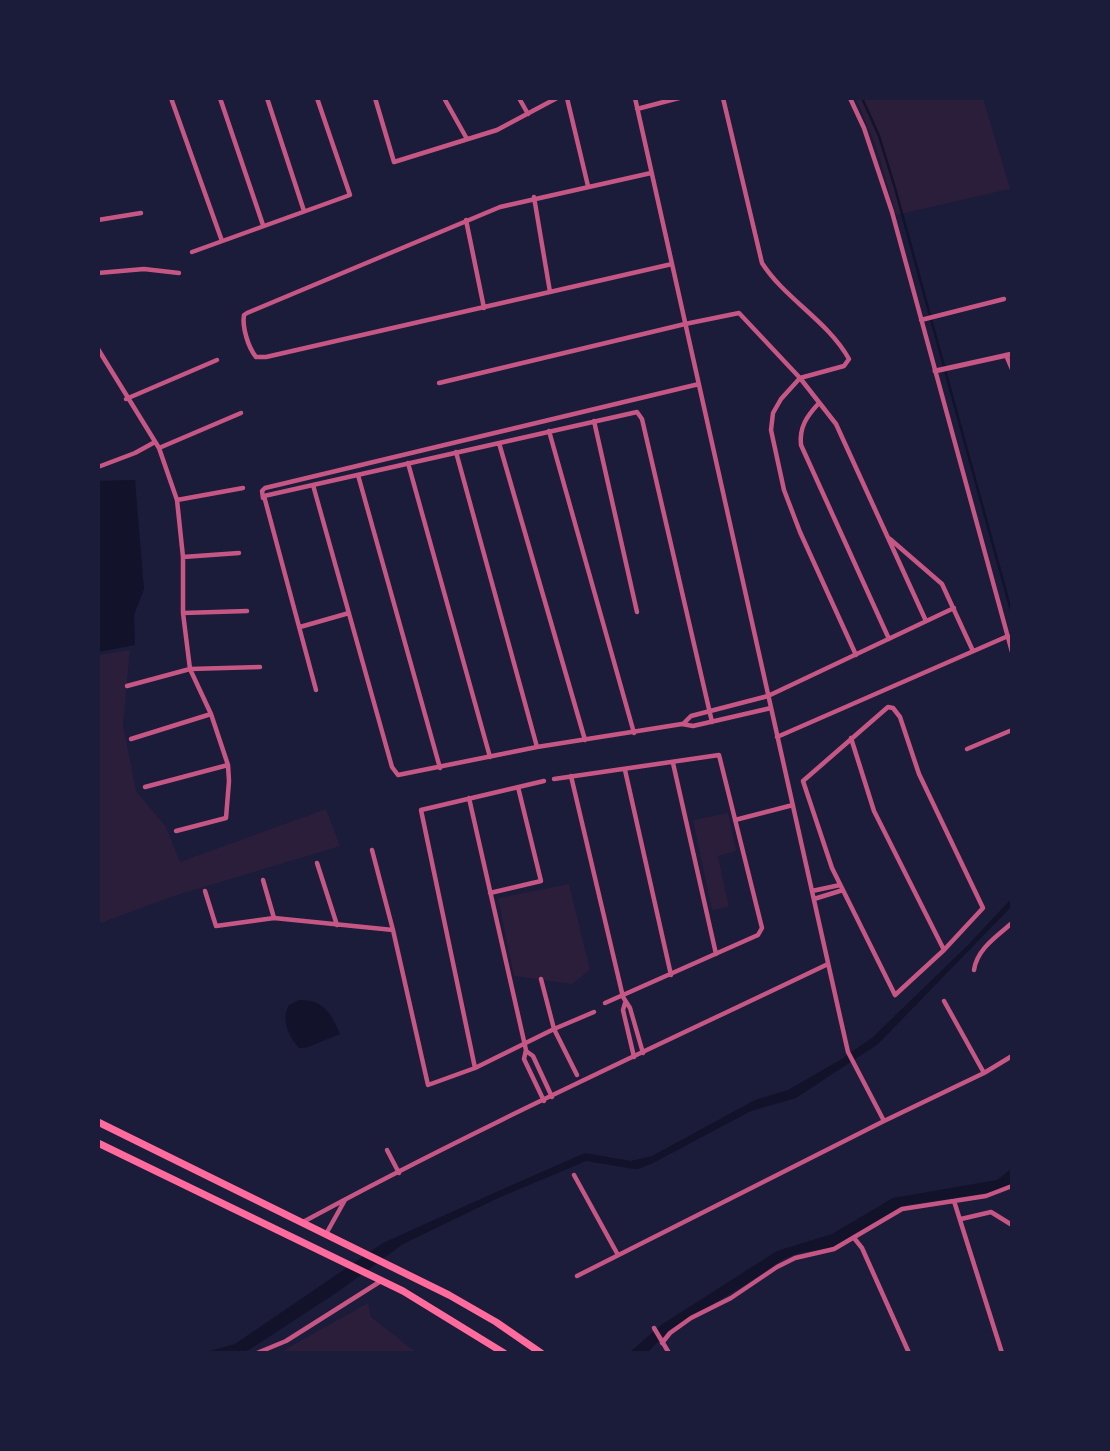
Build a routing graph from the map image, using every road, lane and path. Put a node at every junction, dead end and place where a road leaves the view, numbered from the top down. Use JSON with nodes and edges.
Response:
{"nodes":[{"id":1,"x":172,"y":98,"type":"edge"},
{"id":2,"x":219,"y":98,"type":"edge"},
{"id":3,"x":267,"y":98,"type":"edge"},
{"id":4,"x":317,"y":98,"type":"edge"},
{"id":5,"x":375,"y":98,"type":"edge"},
{"id":6,"x":444,"y":98,"type":"edge"},
{"id":7,"x":519,"y":98,"type":"edge"},
{"id":8,"x":557,"y":98,"type":"edge"},
{"id":9,"x":566,"y":98,"type":"edge"},
{"id":10,"x":635,"y":98,"type":"edge"},
{"id":11,"x":679,"y":98,"type":"edge"},
{"id":12,"x":723,"y":98,"type":"edge"},
{"id":13,"x":850,"y":98,"type":"edge"},
{"id":14,"x":637,"y":109,"type":"junction"},
{"id":15,"x":528,"y":114,"type":"junction"},
{"id":16,"x":467,"y":139,"type":"junction"},
{"id":17,"x":651,"y":173,"type":"junction"},
{"id":18,"x":588,"y":186,"type":"junction"},
{"id":19,"x":534,"y":197,"type":"junction"},
{"id":20,"x":304,"y":211,"type":"junction"},
{"id":21,"x":141,"y":213,"type":"dead end"},
{"id":22,"x":98,"y":220,"type":"edge"},
{"id":23,"x":466,"y":220,"type":"junction"},
{"id":24,"x":263,"y":225,"type":"junction"},
{"id":25,"x":222,"y":241,"type":"junction"},
{"id":26,"x":192,"y":252,"type":"dead end"},
{"id":27,"x":672,"y":264,"type":"junction"},
{"id":28,"x":98,"y":273,"type":"edge"},
{"id":29,"x":179,"y":273,"type":"dead end"},
{"id":30,"x":550,"y":292,"type":"junction"},
{"id":31,"x":1004,"y":299,"type":"dead end"},
{"id":32,"x":484,"y":308,"type":"junction"},
{"id":33,"x":926,"y":319,"type":"junction"},
{"id":34,"x":685,"y":324,"type":"junction"},
{"id":35,"x":98,"y":349,"type":"edge"},
{"id":36,"x":1009,"y":354,"type":"edge"},
{"id":37,"x":217,"y":360,"type":"dead end"},
{"id":38,"x":1012,"y":369,"type":"edge"},
{"id":39,"x":938,"y":371,"type":"junction"},
{"id":40,"x":800,"y":378,"type":"junction"},
{"id":41,"x":439,"y":383,"type":"dead end"},
{"id":42,"x":699,"y":384,"type":"junction"},
{"id":43,"x":127,"y":399,"type":"junction"},
{"id":44,"x":819,"y":403,"type":"junction"},
{"id":45,"x":241,"y":413,"type":"dead end"},
{"id":46,"x":594,"y":421,"type":"junction"},
{"id":47,"x":549,"y":431,"type":"junction"},
{"id":48,"x":155,"y":442,"type":"junction"},
{"id":49,"x":499,"y":443,"type":"junction"},
{"id":50,"x":159,"y":448,"type":"junction"},
{"id":51,"x":456,"y":452,"type":"junction"},
{"id":52,"x":408,"y":463,"type":"junction"},
{"id":53,"x":98,"y":467,"type":"edge"},
{"id":54,"x":358,"y":475,"type":"junction"},
{"id":55,"x":313,"y":485,"type":"junction"},
{"id":56,"x":243,"y":488,"type":"dead end"},
{"id":57,"x":263,"y":498,"type":"junction"},
{"id":58,"x":177,"y":499,"type":"junction"},
{"id":59,"x":887,"y":536,"type":"junction"},
{"id":60,"x":239,"y":553,"type":"dead end"},
{"id":61,"x":183,"y":557,"type":"junction"},
{"id":62,"x":954,"y":608,"type":"junction"},
{"id":63,"x":247,"y":611,"type":"dead end"},
{"id":64,"x":637,"y":612,"type":"dead end"},
{"id":65,"x":183,"y":613,"type":"junction"},
{"id":66,"x":349,"y":613,"type":"junction"},
{"id":67,"x":926,"y":621,"type":"junction"},
{"id":68,"x":300,"y":627,"type":"junction"},
{"id":69,"x":1008,"y":636,"type":"junction"},
{"id":70,"x":889,"y":639,"type":"junction"},
{"id":71,"x":974,"y":651,"type":"junction"},
{"id":72,"x":1012,"y":652,"type":"edge"},
{"id":73,"x":856,"y":655,"type":"junction"},
{"id":74,"x":260,"y":667,"type":"dead end"},
{"id":75,"x":190,"y":668,"type":"junction"},
{"id":76,"x":127,"y":686,"type":"dead end"},
{"id":77,"x":316,"y":690,"type":"dead end"},
{"id":78,"x":768,"y":696,"type":"junction"},
{"id":79,"x":771,"y":708,"type":"junction"},
{"id":80,"x":709,"y":711,"type":"junction"},
{"id":81,"x":211,"y":714,"type":"junction"},
{"id":82,"x":712,"y":722,"type":"junction"},
{"id":83,"x":682,"y":724,"type":"junction"},
{"id":84,"x":1012,"y":730,"type":"edge"},
{"id":85,"x":634,"y":733,"type":"junction"},
{"id":86,"x":778,"y":737,"type":"junction"},
{"id":87,"x":131,"y":738,"type":"dead end"},
{"id":88,"x":851,"y":738,"type":"junction"},
{"id":89,"x":585,"y":740,"type":"junction"},
{"id":90,"x":537,"y":747,"type":"junction"},
{"id":91,"x":967,"y":749,"type":"dead end"},
{"id":92,"x":490,"y":757,"type":"junction"},
{"id":93,"x":673,"y":762,"type":"junction"},
{"id":94,"x":228,"y":765,"type":"junction"},
{"id":95,"x":440,"y":768,"type":"junction"},
{"id":96,"x":625,"y":770,"type":"junction"},
{"id":97,"x":572,"y":776,"type":"junction"},
{"id":98,"x":554,"y":779,"type":"dead end"},
{"id":99,"x":544,"y":781,"type":"dead end"},
{"id":100,"x":518,"y":787,"type":"junction"},
{"id":101,"x":145,"y":788,"type":"dead end"},
{"id":102,"x":470,"y":798,"type":"junction"},
{"id":103,"x":793,"y":805,"type":"junction"},
{"id":104,"x":735,"y":820,"type":"junction"},
{"id":105,"x":176,"y":831,"type":"dead end"},
{"id":106,"x":373,"y":850,"type":"dead end"},
{"id":107,"x":317,"y":863,"type":"dead end"},
{"id":108,"x":262,"y":880,"type":"dead end"},
{"id":109,"x":841,"y":887,"type":"junction"},
{"id":110,"x":205,"y":891,"type":"dead end"},
{"id":111,"x":812,"y":891,"type":"junction"},
{"id":112,"x":490,"y":894,"type":"junction"},
{"id":113,"x":814,"y":899,"type":"junction"},
{"id":114,"x":274,"y":918,"type":"junction"},
{"id":115,"x":1012,"y":923,"type":"edge"},
{"id":116,"x":337,"y":925,"type":"junction"},
{"id":117,"x":393,"y":930,"type":"junction"},
{"id":118,"x":944,"y":950,"type":"junction"},
{"id":119,"x":716,"y":954,"type":"junction"},
{"id":120,"x":828,"y":964,"type":"junction"},
{"id":121,"x":974,"y":970,"type":"dead end"},
{"id":122,"x":671,"y":975,"type":"junction"},
{"id":123,"x":541,"y":979,"type":"dead end"},
{"id":124,"x":624,"y":1000,"type":"junction"},
{"id":125,"x":944,"y":1001,"type":"dead end"},
{"id":126,"x":605,"y":1003,"type":"dead end"},
{"id":127,"x":594,"y":1012,"type":"dead end"},
{"id":128,"x":554,"y":1029,"type":"junction"},
{"id":129,"x":525,"y":1048,"type":"junction"},
{"id":130,"x":643,"y":1053,"type":"junction"},
{"id":131,"x":1012,"y":1056,"type":"edge"},
{"id":132,"x":634,"y":1057,"type":"junction"},
{"id":133,"x":475,"y":1068,"type":"junction"},
{"id":134,"x":984,"y":1073,"type":"junction"},
{"id":135,"x":577,"y":1075,"type":"dead end"},
{"id":136,"x":552,"y":1097,"type":"junction"},
{"id":137,"x":544,"y":1101,"type":"junction"},
{"id":138,"x":884,"y":1121,"type":"junction"},
{"id":139,"x":98,"y":1122,"type":"edge"},
{"id":140,"x":98,"y":1143,"type":"edge"},
{"id":141,"x":387,"y":1150,"type":"dead end"},
{"id":142,"x":399,"y":1173,"type":"junction"},
{"id":143,"x":573,"y":1175,"type":"dead end"},
{"id":144,"x":1012,"y":1186,"type":"edge"},
{"id":145,"x":346,"y":1199,"type":"junction"},
{"id":146,"x":954,"y":1201,"type":"junction"},
{"id":147,"x":961,"y":1219,"type":"junction"},
{"id":148,"x":303,"y":1223,"type":"junction"},
{"id":149,"x":1012,"y":1225,"type":"edge"},
{"id":150,"x":326,"y":1234,"type":"junction"},
{"id":151,"x":854,"y":1238,"type":"junction"},
{"id":152,"x":618,"y":1255,"type":"junction"},
{"id":153,"x":577,"y":1276,"type":"dead end"},
{"id":154,"x":381,"y":1281,"type":"junction"},
{"id":155,"x":654,"y":1328,"type":"dead end"},
{"id":156,"x":662,"y":1343,"type":"junction"},
{"id":157,"x":257,"y":1353,"type":"edge"},
{"id":158,"x":504,"y":1353,"type":"edge"},
{"id":159,"x":541,"y":1353,"type":"edge"},
{"id":160,"x":669,"y":1353,"type":"edge"},
{"id":161,"x":909,"y":1353,"type":"edge"},
{"id":162,"x":1002,"y":1353,"type":"edge"}],
"edges":[{"from":1,"to":25,"type":"street"},
{"from":2,"to":24,"type":"street"},
{"from":3,"to":20,"type":"street"},
{"from":4,"to":20,"type":"street"},
{"from":5,"to":16,"type":"street"},
{"from":6,"to":16,"type":"street"},
{"from":7,"to":15,"type":"street"},
{"from":8,"to":15,"type":"street"},
{"from":9,"to":18,"type":"street"},
{"from":10,"to":14,"type":"street"},
{"from":11,"to":14,"type":"street"},
{"from":12,"to":40,"type":"street"},
{"from":13,"to":33,"type":"street"},
{"from":14,"to":17,"type":"street"},
{"from":15,"to":16,"type":"street"},
{"from":17,"to":18,"type":"street"},
{"from":17,"to":27,"type":"street"},
{"from":18,"to":19,"type":"street"},
{"from":19,"to":23,"type":"street"},
{"from":19,"to":30,"type":"street"},
{"from":20,"to":24,"type":"street"},
{"from":21,"to":22,"type":"street"},
{"from":23,"to":32,"type":"street"},
{"from":23,"to":32,"type":"street"},
{"from":24,"to":25,"type":"street"},
{"from":25,"to":26,"type":"street"},
{"from":27,"to":30,"type":"street"},
{"from":27,"to":34,"type":"street"},
{"from":28,"to":29,"type":"street"},
{"from":30,"to":32,"type":"street"},
{"from":31,"to":33,"type":"street"},
{"from":33,"to":39,"type":"street"},
{"from":34,"to":40,"type":"street"},
{"from":34,"to":41,"type":"street"},
{"from":34,"to":42,"type":"street"},
{"from":35,"to":43,"type":"street"},
{"from":36,"to":38,"type":"street"},
{"from":36,"to":39,"type":"street"},
{"from":37,"to":43,"type":"street"},
{"from":39,"to":69,"type":"street"},
{"from":40,"to":44,"type":"street"},
{"from":40,"to":73,"type":"street"},
{"from":42,"to":57,"type":"street"},
{"from":42,"to":78,"type":"street"},
{"from":43,"to":48,"type":"street"},
{"from":44,"to":59,"type":"street"},
{"from":44,"to":70,"type":"street"},
{"from":45,"to":50,"type":"street"},
{"from":46,"to":47,"type":"street"},
{"from":46,"to":64,"type":"street"},
{"from":46,"to":80,"type":"street"},
{"from":47,"to":49,"type":"street"},
{"from":47,"to":85,"type":"street"},
{"from":48,"to":50,"type":"street"},
{"from":48,"to":53,"type":"street"},
{"from":49,"to":51,"type":"street"},
{"from":49,"to":89,"type":"street"},
{"from":50,"to":58,"type":"street"},
{"from":51,"to":52,"type":"street"},
{"from":51,"to":90,"type":"street"},
{"from":52,"to":54,"type":"street"},
{"from":52,"to":92,"type":"street"},
{"from":54,"to":55,"type":"street"},
{"from":54,"to":95,"type":"street"},
{"from":55,"to":57,"type":"street"},
{"from":55,"to":66,"type":"street"},
{"from":56,"to":58,"type":"street"},
{"from":57,"to":68,"type":"street"},
{"from":58,"to":61,"type":"street"},
{"from":59,"to":62,"type":"street"},
{"from":59,"to":67,"type":"street"},
{"from":60,"to":61,"type":"street"},
{"from":61,"to":65,"type":"street"},
{"from":62,"to":67,"type":"street"},
{"from":62,"to":71,"type":"street"},
{"from":63,"to":65,"type":"street"},
{"from":65,"to":75,"type":"street"},
{"from":66,"to":68,"type":"street"},
{"from":66,"to":95,"type":"street"},
{"from":67,"to":70,"type":"street"},
{"from":68,"to":77,"type":"street"},
{"from":69,"to":71,"type":"street"},
{"from":69,"to":72,"type":"street"},
{"from":70,"to":73,"type":"street"},
{"from":71,"to":86,"type":"street"},
{"from":73,"to":78,"type":"street"},
{"from":74,"to":75,"type":"street"},
{"from":75,"to":76,"type":"street"},
{"from":75,"to":81,"type":"street"},
{"from":78,"to":79,"type":"street"},
{"from":78,"to":80,"type":"street"},
{"from":79,"to":82,"type":"street"},
{"from":79,"to":86,"type":"street"},
{"from":80,"to":82,"type":"street"},
{"from":80,"to":83,"type":"street"},
{"from":81,"to":87,"type":"street"},
{"from":81,"to":94,"type":"street"},
{"from":82,"to":83,"type":"street"},
{"from":83,"to":85,"type":"street"},
{"from":84,"to":91,"type":"street"},
{"from":85,"to":89,"type":"street"},
{"from":86,"to":103,"type":"street"},
{"from":88,"to":109,"type":"street"},
{"from":88,"to":118,"type":"street"},
{"from":88,"to":118,"type":"street"},
{"from":89,"to":90,"type":"street"},
{"from":90,"to":92,"type":"street"},
{"from":92,"to":95,"type":"street"},
{"from":93,"to":96,"type":"street"},
{"from":93,"to":104,"type":"street"},
{"from":93,"to":119,"type":"street"},
{"from":94,"to":101,"type":"street"},
{"from":94,"to":105,"type":"street"},
{"from":96,"to":97,"type":"street"},
{"from":96,"to":122,"type":"street"},
{"from":97,"to":98,"type":"street"},
{"from":97,"to":124,"type":"street"},
{"from":99,"to":100,"type":"street"},
{"from":100,"to":102,"type":"street"},
{"from":100,"to":112,"type":"street"},
{"from":102,"to":112,"type":"street"},
{"from":102,"to":133,"type":"street"},
{"from":103,"to":104,"type":"street"},
{"from":103,"to":111,"type":"street"},
{"from":104,"to":119,"type":"street"},
{"from":106,"to":117,"type":"street"},
{"from":107,"to":116,"type":"street"},
{"from":108,"to":114,"type":"street"},
{"from":109,"to":111,"type":"street"},
{"from":109,"to":113,"type":"street"},
{"from":109,"to":118,"type":"street"},
{"from":110,"to":114,"type":"street"},
{"from":111,"to":113,"type":"street"},
{"from":112,"to":129,"type":"street"},
{"from":113,"to":120,"type":"street"},
{"from":114,"to":116,"type":"street"},
{"from":115,"to":121,"type":"street"},
{"from":116,"to":117,"type":"street"},
{"from":117,"to":133,"type":"street"},
{"from":119,"to":122,"type":"street"},
{"from":120,"to":130,"type":"street"},
{"from":120,"to":138,"type":"street"},
{"from":122,"to":124,"type":"street"},
{"from":123,"to":128,"type":"street"},
{"from":124,"to":126,"type":"street"},
{"from":124,"to":130,"type":"street"},
{"from":124,"to":132,"type":"street"},
{"from":125,"to":134,"type":"street"},
{"from":127,"to":128,"type":"street"},
{"from":128,"to":129,"type":"street"},
{"from":128,"to":135,"type":"street"},
{"from":129,"to":133,"type":"street"},
{"from":129,"to":136,"type":"street"},
{"from":129,"to":137,"type":"street"},
{"from":130,"to":132,"type":"street"},
{"from":131,"to":134,"type":"street"},
{"from":132,"to":136,"type":"street"},
{"from":134,"to":138,"type":"street"},
{"from":136,"to":137,"type":"street"},
{"from":137,"to":142,"type":"street"},
{"from":138,"to":152,"type":"street"},
{"from":139,"to":148,"type":"main road"},
{"from":140,"to":154,"type":"main road"},
{"from":141,"to":142,"type":"street"},
{"from":142,"to":145,"type":"street"},
{"from":143,"to":152,"type":"street"},
{"from":144,"to":146,"type":"street"},
{"from":145,"to":148,"type":"street"},
{"from":145,"to":150,"type":"street"},
{"from":146,"to":147,"type":"street"},
{"from":146,"to":151,"type":"street"},
{"from":147,"to":149,"type":"street"},
{"from":147,"to":162,"type":"street"},
{"from":148,"to":150,"type":"main road"},
{"from":150,"to":159,"type":"main road"},
{"from":151,"to":156,"type":"street"},
{"from":151,"to":161,"type":"street"},
{"from":152,"to":153,"type":"street"},
{"from":154,"to":157,"type":"street"},
{"from":154,"to":158,"type":"main road"},
{"from":155,"to":156,"type":"street"},
{"from":156,"to":160,"type":"street"}]}
